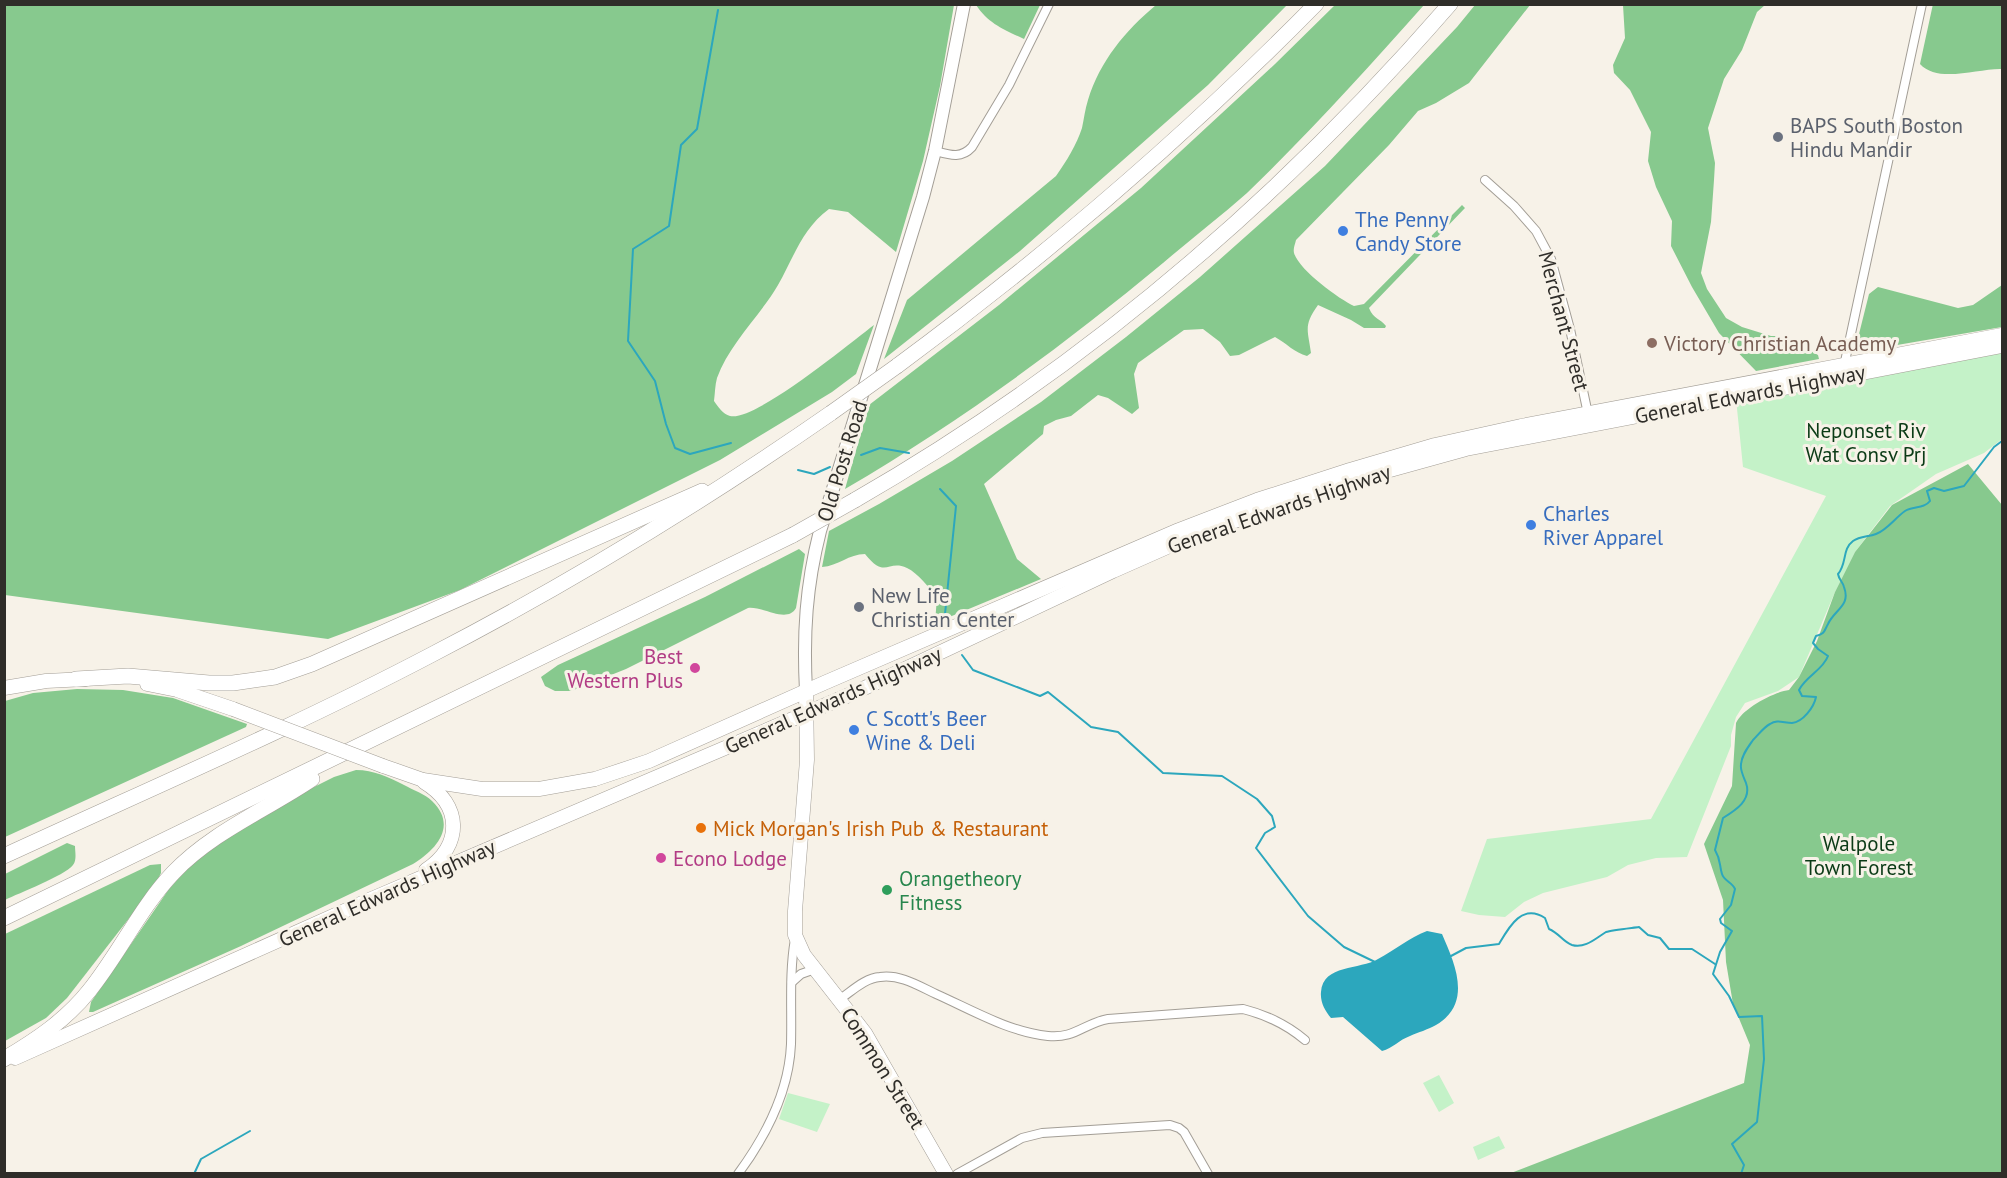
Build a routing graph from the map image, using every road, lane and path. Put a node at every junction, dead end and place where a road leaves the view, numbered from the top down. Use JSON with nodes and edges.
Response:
{"nodes":[{"id":1,"x":963,"y":4,"type":"edge"},
{"id":2,"x":1049,"y":4,"type":"edge"},
{"id":3,"x":1316,"y":4,"type":"edge"},
{"id":4,"x":1450,"y":4,"type":"edge"},
{"id":5,"x":1922,"y":4,"type":"edge"},
{"id":6,"x":935,"y":151,"type":"junction"},
{"id":7,"x":1485,"y":180,"type":"dead end"},
{"id":8,"x":2002,"y":335,"type":"edge"},
{"id":9,"x":2002,"y":346,"type":"edge"},
{"id":10,"x":1844,"y":366,"type":"junction"},
{"id":11,"x":1588,"y":414,"type":"junction"},
{"id":12,"x":738,"y":476,"type":"junction"},
{"id":13,"x":76,"y":679,"type":"junction"},
{"id":14,"x":4,"y":688,"type":"edge"},
{"id":15,"x":806,"y":691,"type":"junction"},
{"id":16,"x":806,"y":713,"type":"junction"},
{"id":17,"x":360,"y":746,"type":"junction"},
{"id":18,"x":415,"y":778,"type":"junction"},
{"id":19,"x":4,"y":856,"type":"edge"},
{"id":20,"x":369,"y":900,"type":"junction"},
{"id":21,"x":4,"y":918,"type":"edge"},
{"id":22,"x":795,"y":935,"type":"junction"},
{"id":23,"x":815,"y":969,"type":"junction"},
{"id":24,"x":792,"y":982,"type":"junction"},
{"id":25,"x":840,"y":999,"type":"junction"},
{"id":26,"x":1305,"y":1040,"type":"dead end"},
{"id":27,"x":4,"y":1061,"type":"edge"},
{"id":28,"x":742,"y":1172,"type":"edge"},
{"id":29,"x":946,"y":1173,"type":"edge"},
{"id":30,"x":957,"y":1173,"type":"edge"},
{"id":31,"x":1208,"y":1173,"type":"edge"}],
"edges":[{"from":1,"to":6,"type":"main road","name":"Old Post Road"},
{"from":2,"to":6,"type":"street"},
{"from":3,"to":12,"type":"highway","bridge":true},
{"from":4,"to":17,"type":"highway","bridge":true},
{"from":5,"to":10,"type":"street"},
{"from":6,"to":15,"type":"main road","name":"Old Post Road"},
{"from":7,"to":11,"type":"street","name":"Merchant Street"},
{"from":8,"to":10,"type":"main road","name":"General Edwards Highway"},
{"from":9,"to":16,"type":"main road","name":"General Edwards Highway"},
{"from":10,"to":11,"type":"main road","name":"General Edwards Highway"},
{"from":11,"to":15,"type":"main road","name":"General Edwards Highway"},
{"from":12,"to":13,"type":"highway"},
{"from":12,"to":19,"type":"highway"},
{"from":13,"to":14,"type":"main road","name":"General Edwards Highway"},
{"from":13,"to":18,"type":"main road","name":"General Edwards Highway","bridge":true},
{"from":15,"to":16,"type":"main road","name":"Old Post Road"},
{"from":15,"to":18,"type":"main road","name":"General Edwards Highway"},
{"from":16,"to":20,"type":"main road","name":"General Edwards Highway"},
{"from":16,"to":22,"type":"main road","name":"Old Post Road"},
{"from":17,"to":21,"type":"highway"},
{"from":17,"to":27,"type":"highway"},
{"from":18,"to":20,"type":"main road"},
{"from":20,"to":27,"type":"main road","name":"General Edwards Highway"},
{"from":22,"to":23,"type":"main road","name":"Common Street"},
{"from":22,"to":24,"type":"street","name":"Old Post Road"},
{"from":23,"to":24,"type":"street"},
{"from":23,"to":25,"type":"main road","name":"Common Street"},
{"from":24,"to":28,"type":"street","name":"Old Post Road"},
{"from":25,"to":26,"type":"street"},
{"from":25,"to":29,"type":"main road","name":"Common Street"},
{"from":30,"to":31,"type":"street"}]}
